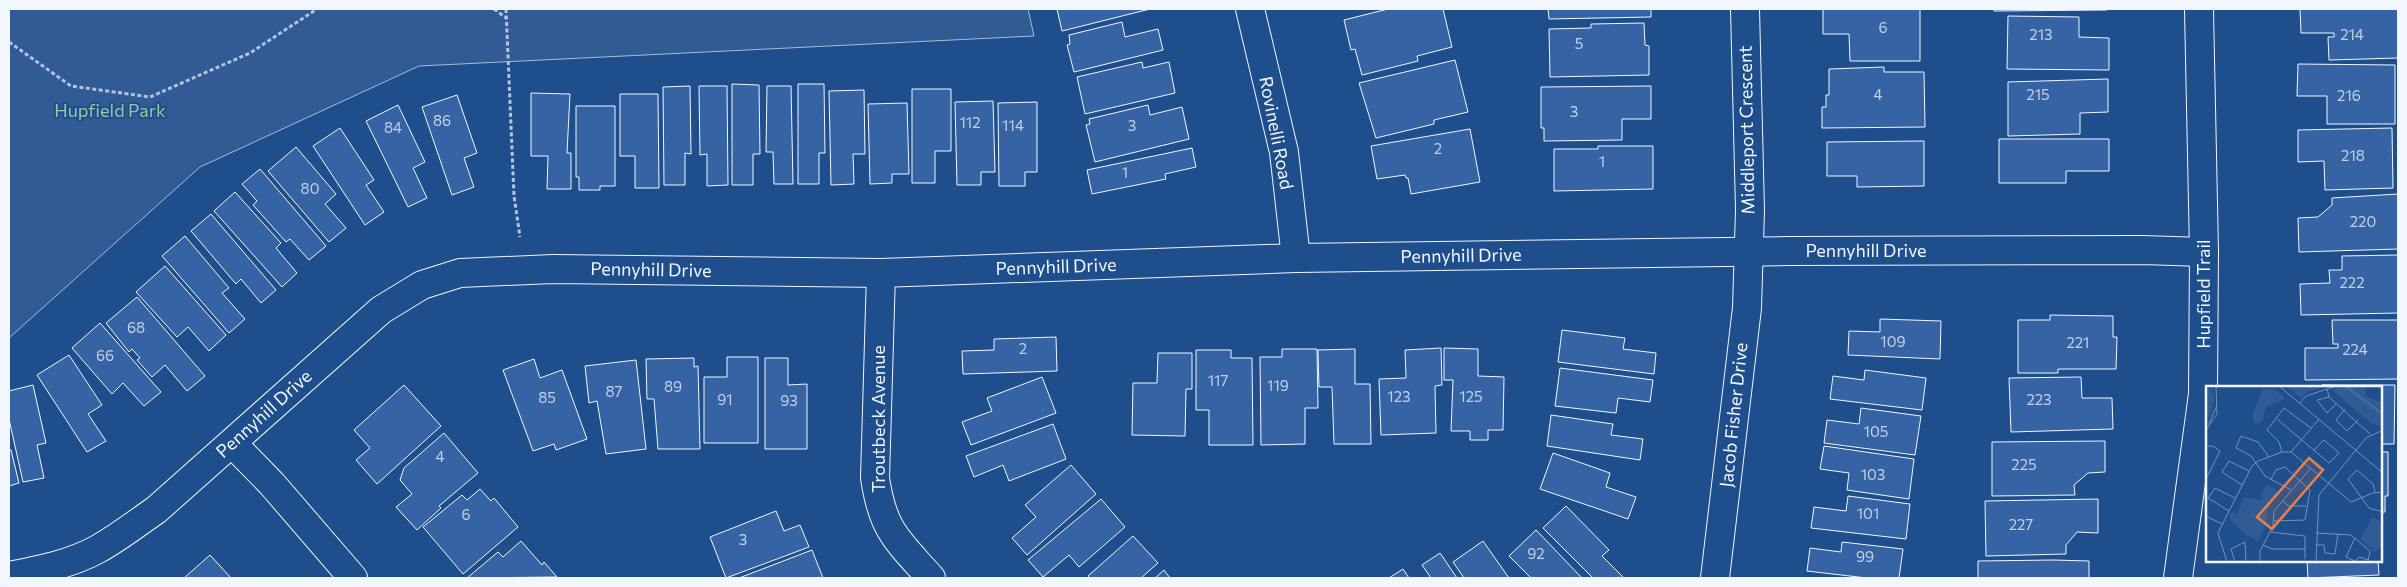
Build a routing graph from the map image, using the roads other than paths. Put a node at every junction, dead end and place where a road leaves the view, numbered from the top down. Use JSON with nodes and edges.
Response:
{"nodes":[{"id":1,"x":1250,"y":9,"type":"edge"},
{"id":2,"x":1744,"y":9,"type":"edge"},
{"id":3,"x":2199,"y":9,"type":"edge"},
{"id":4,"x":1748,"y":252,"type":"junction"},
{"id":5,"x":2204,"y":252,"type":"junction"},
{"id":6,"x":1296,"y":258,"type":"junction"},
{"id":7,"x":881,"y":273,"type":"junction"},
{"id":8,"x":232,"y":443,"type":"junction"},
{"id":9,"x":9,"y":576,"type":"edge"},
{"id":10,"x":353,"y":578,"type":"edge"},
{"id":11,"x":931,"y":578,"type":"edge"},
{"id":12,"x":1714,"y":578,"type":"edge"},
{"id":13,"x":2178,"y":578,"type":"edge"}],
"edges":[{"from":1,"to":6,"type":"street","name":"Rovinelli Road"},
{"from":2,"to":4,"type":"street","name":"Middleport Crescent"},
{"from":3,"to":5,"type":"street","name":"Hupfield Trail"},
{"from":4,"to":5,"type":"street","name":"Pennyhill Drive"},
{"from":4,"to":6,"type":"street","name":"Pennyhill Drive"},
{"from":4,"to":12,"type":"street","name":"Jacob Fisher Drive"},
{"from":5,"to":13,"type":"street","name":"Hupfield Trail"},
{"from":6,"to":7,"type":"street","name":"Pennyhill Drive"},
{"from":7,"to":8,"type":"street","name":"Pennyhill Drive"},
{"from":7,"to":11,"type":"street","name":"Troutbeck Avenue"},
{"from":8,"to":9,"type":"street","name":"Pennyhill Drive"},
{"from":8,"to":10,"type":"street"}]}
